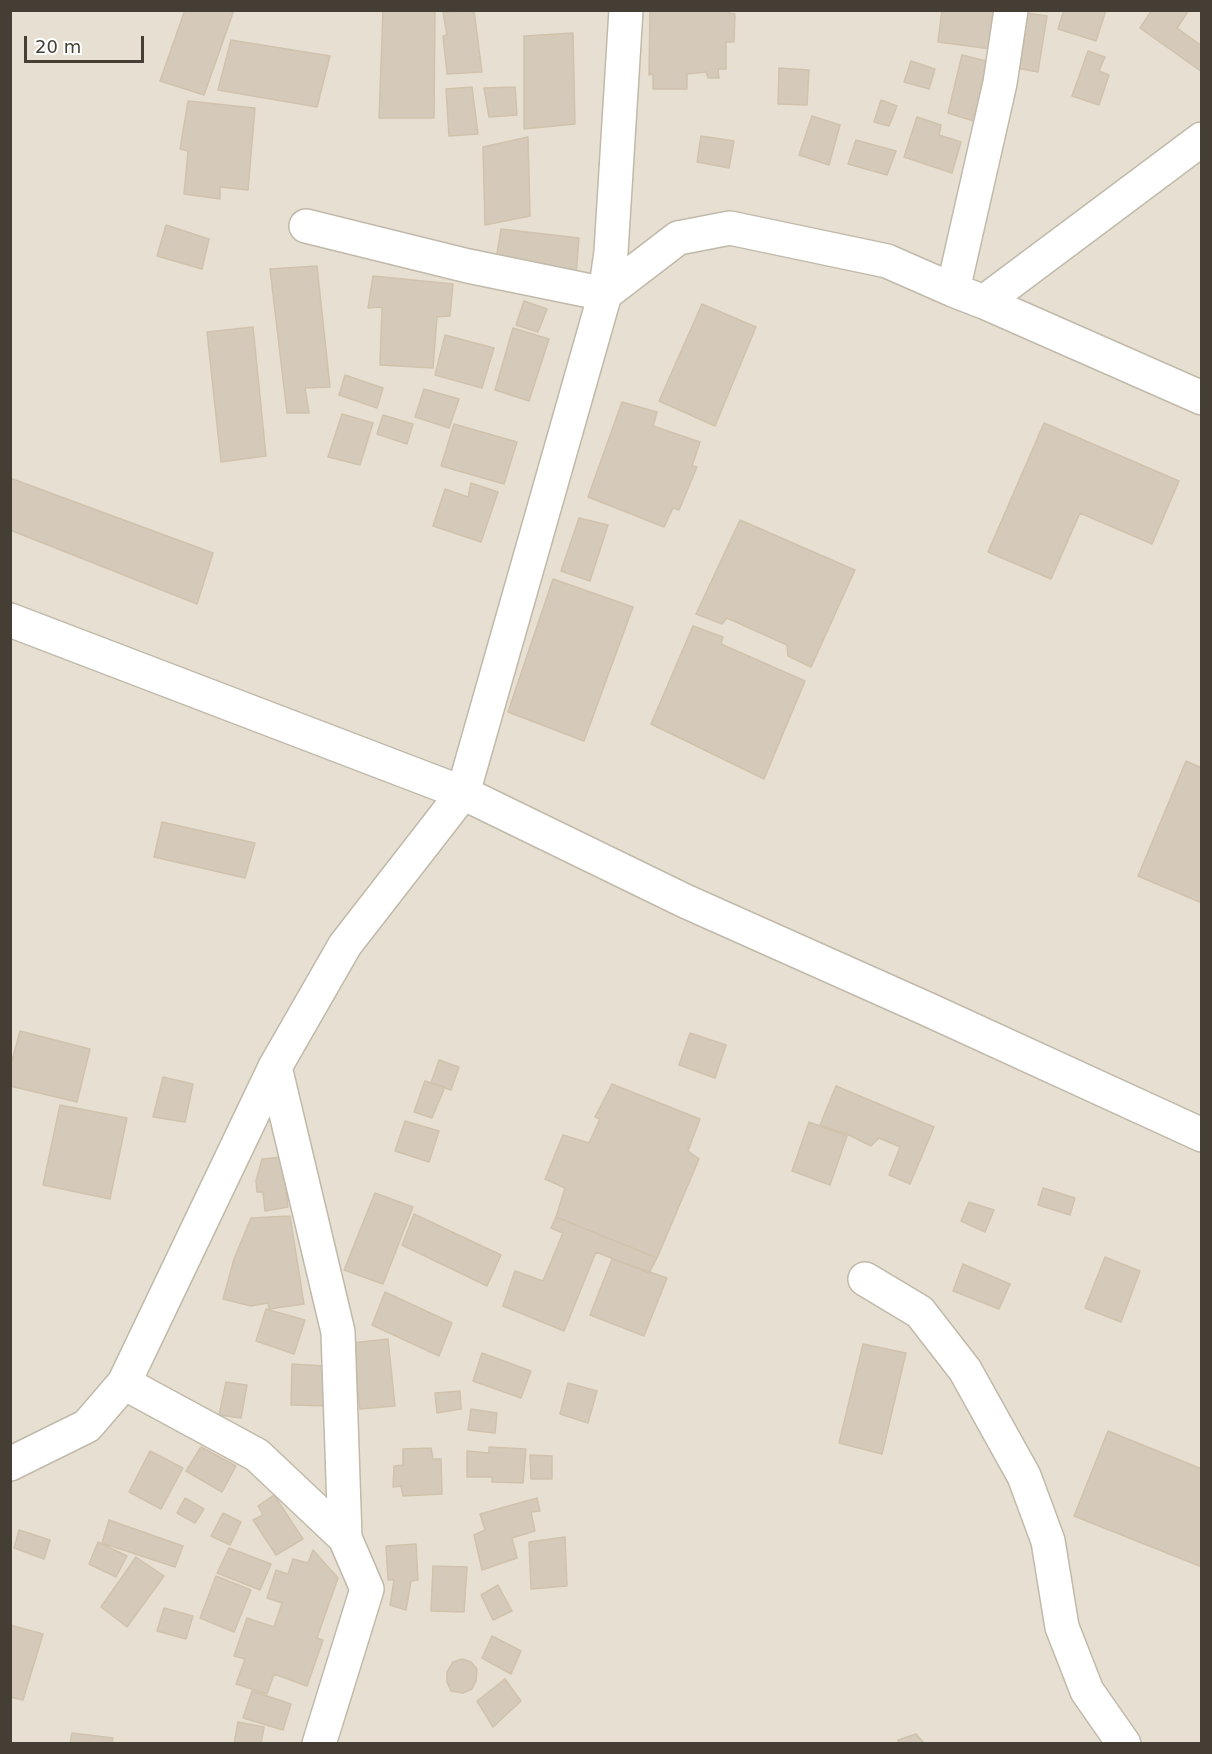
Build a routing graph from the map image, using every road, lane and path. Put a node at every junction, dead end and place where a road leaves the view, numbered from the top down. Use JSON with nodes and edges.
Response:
{"nodes":[{"id":1,"x":626,"y":10,"type":"edge"},
{"id":2,"x":1011,"y":10,"type":"edge"},
{"id":3,"x":1202,"y":139,"type":"edge"},
{"id":4,"x":306,"y":226,"type":"dead end"},
{"id":5,"x":953,"y":290,"type":"junction"},
{"id":6,"x":605,"y":294,"type":"junction"},
{"id":7,"x":984,"y":302,"type":"junction"},
{"id":8,"x":1202,"y":398,"type":"edge"},
{"id":9,"x":10,"y":620,"type":"edge"},
{"id":10,"x":463,"y":793,"type":"junction"},
{"id":11,"x":275,"y":1067,"type":"junction"},
{"id":12,"x":1202,"y":1135,"type":"edge"},
{"id":13,"x":865,"y":1279,"type":"dead end"},
{"id":14,"x":124,"y":1383,"type":"junction"},
{"id":15,"x":10,"y":1464,"type":"edge"},
{"id":16,"x":345,"y":1538,"type":"junction"},
{"id":17,"x":319,"y":1743,"type":"edge"},
{"id":18,"x":1124,"y":1743,"type":"edge"}],
"edges":[{"from":1,"to":6,"type":"street"},
{"from":2,"to":5,"type":"street"},
{"from":3,"to":7,"type":"street"},
{"from":4,"to":6,"type":"street"},
{"from":5,"to":6,"type":"street"},
{"from":5,"to":7,"type":"street"},
{"from":6,"to":10,"type":"street"},
{"from":7,"to":8,"type":"street"},
{"from":9,"to":10,"type":"street"},
{"from":10,"to":11,"type":"street"},
{"from":10,"to":12,"type":"street"},
{"from":11,"to":14,"type":"street"},
{"from":11,"to":16,"type":"street"},
{"from":13,"to":18,"type":"street"},
{"from":14,"to":15,"type":"street"},
{"from":14,"to":16,"type":"street"},
{"from":16,"to":17,"type":"street"}]}
